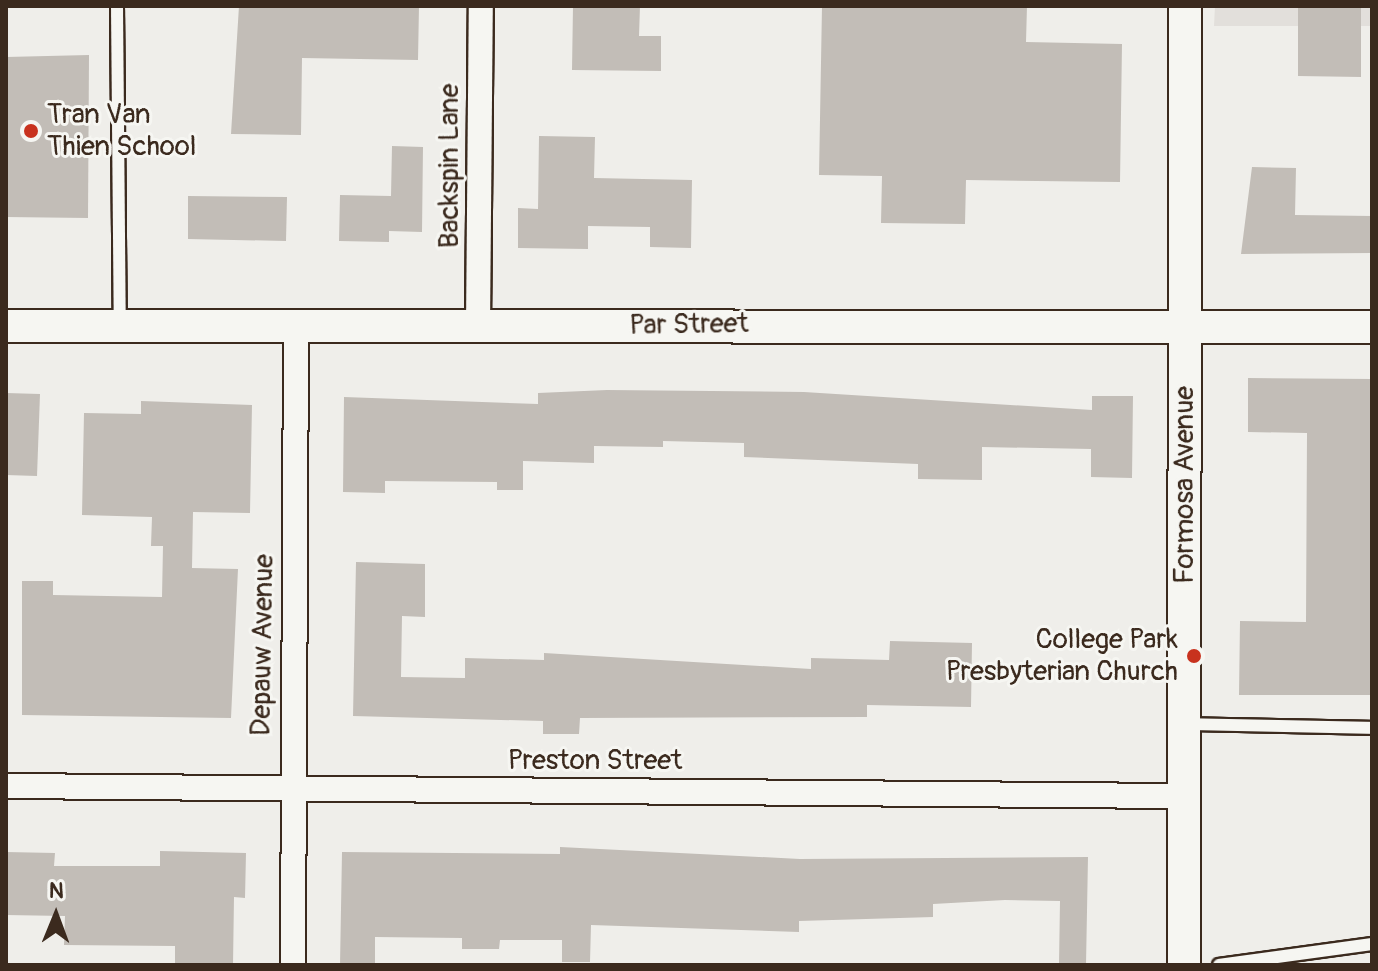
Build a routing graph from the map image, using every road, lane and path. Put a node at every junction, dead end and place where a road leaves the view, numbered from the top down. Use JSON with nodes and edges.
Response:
{"nodes":[{"id":1,"x":117,"y":6,"type":"edge"},
{"id":2,"x":481,"y":6,"type":"edge"},
{"id":3,"x":1185,"y":6,"type":"edge"},
{"id":4,"x":6,"y":326,"type":"edge"},
{"id":5,"x":120,"y":326,"type":"junction"},
{"id":6,"x":296,"y":326,"type":"junction"},
{"id":7,"x":478,"y":327,"type":"junction"},
{"id":8,"x":1185,"y":327,"type":"junction"},
{"id":9,"x":1372,"y":327,"type":"edge"},
{"id":10,"x":1185,"y":724,"type":"junction"},
{"id":11,"x":1372,"y":728,"type":"edge"},
{"id":12,"x":6,"y":786,"type":"edge"},
{"id":13,"x":291,"y":789,"type":"junction"},
{"id":14,"x":1184,"y":796,"type":"junction"},
{"id":15,"x":1372,"y":944,"type":"edge"},
{"id":16,"x":293,"y":965,"type":"edge"},
{"id":17,"x":1184,"y":965,"type":"edge"},
{"id":18,"x":1219,"y":965,"type":"edge"}],
"edges":[{"from":1,"to":5,"type":"lane"},
{"from":2,"to":7,"type":"street","name":"Backspin Lane"},
{"from":3,"to":8,"type":"street","name":"Formosa Avenue"},
{"from":4,"to":5,"type":"street","name":"Par Street"},
{"from":5,"to":6,"type":"street","name":"Par Street"},
{"from":6,"to":7,"type":"street","name":"Par Street"},
{"from":6,"to":13,"type":"street","name":"Depauw Avenue"},
{"from":7,"to":8,"type":"street","name":"Par Street"},
{"from":8,"to":9,"type":"street","name":"Par Street"},
{"from":8,"to":10,"type":"street","name":"Formosa Avenue"},
{"from":10,"to":11,"type":"lane"},
{"from":10,"to":14,"type":"street","name":"Formosa Avenue"},
{"from":12,"to":13,"type":"street","name":"Preston Street"},
{"from":13,"to":14,"type":"street","name":"Preston Street"},
{"from":13,"to":16,"type":"street","name":"Depauw Avenue"},
{"from":14,"to":17,"type":"street","name":"Formosa Avenue"},
{"from":15,"to":18,"type":"lane"}]}
